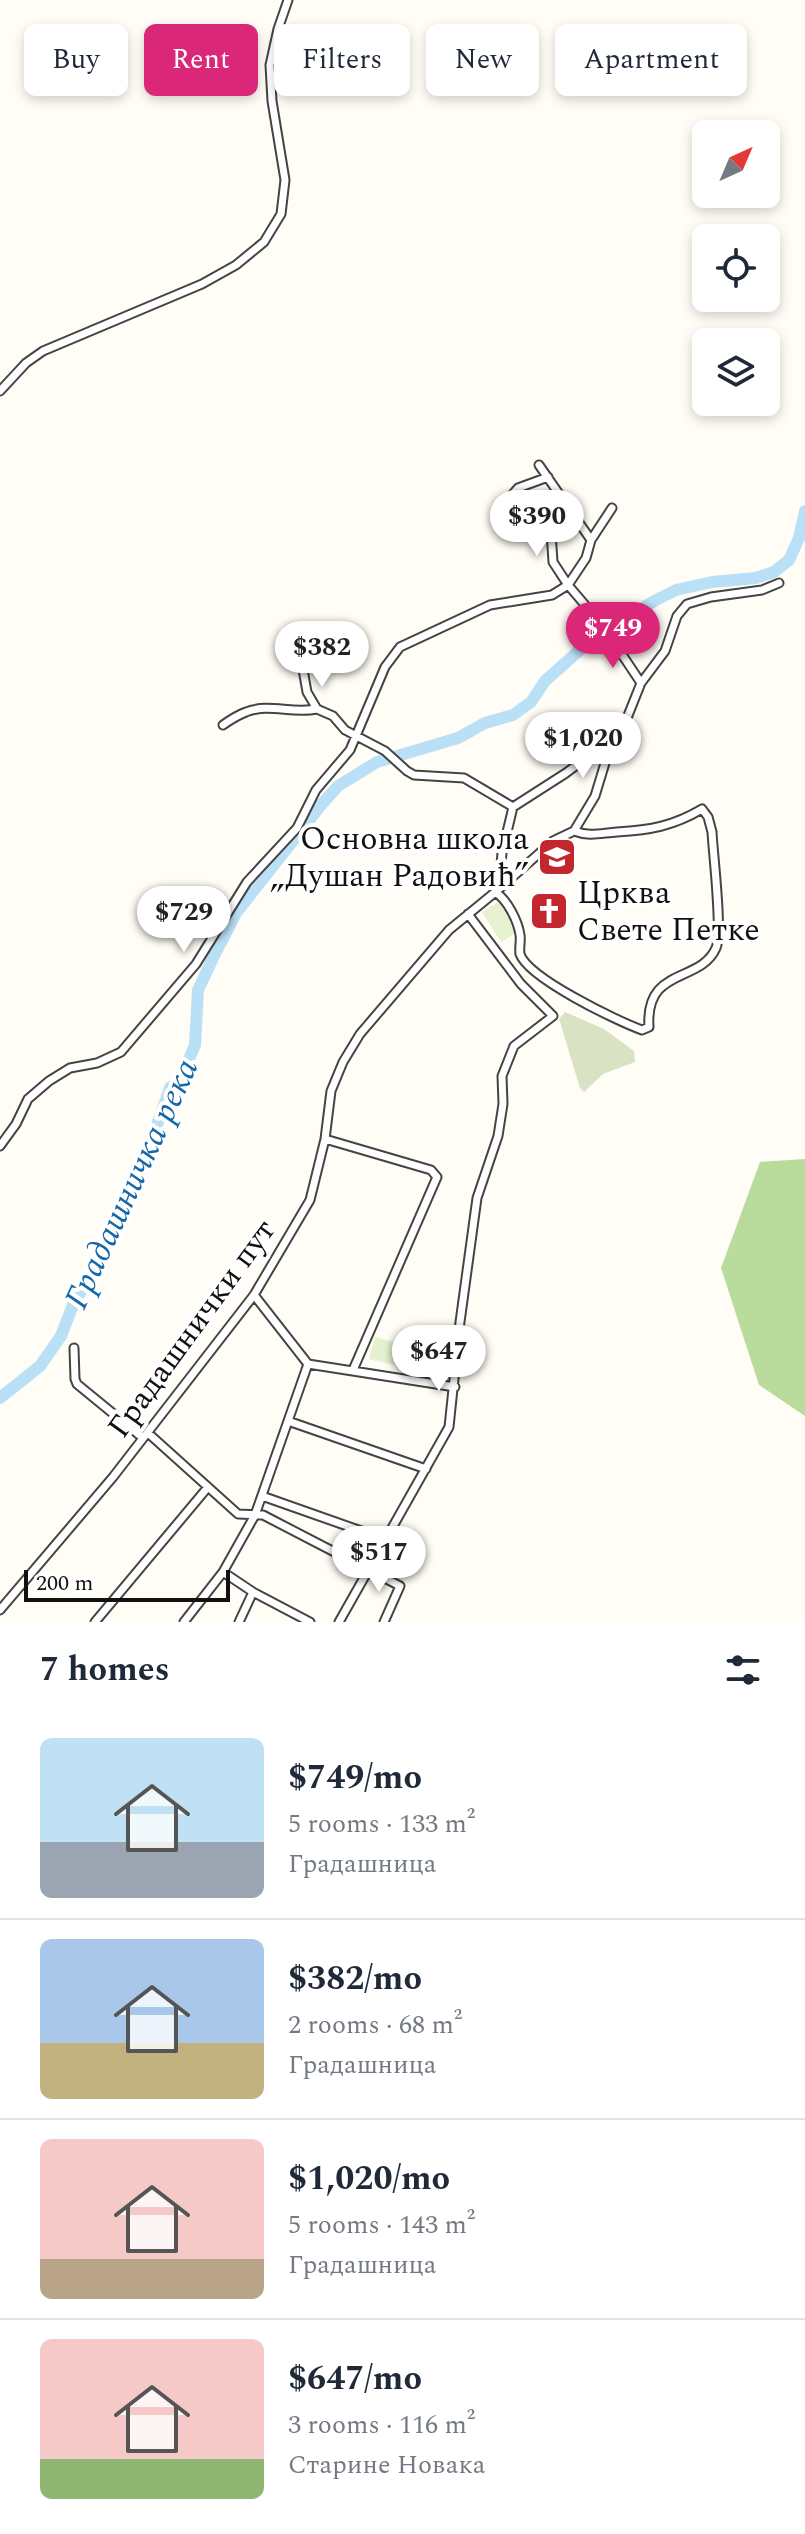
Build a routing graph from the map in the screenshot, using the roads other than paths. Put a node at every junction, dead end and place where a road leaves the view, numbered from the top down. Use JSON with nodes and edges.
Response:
{"nodes":[{"id":1,"x":288,"y":0,"type":"edge"},
{"id":2,"x":0,"y":391,"type":"edge"},
{"id":3,"x":539,"y":465,"type":"dead end"},
{"id":4,"x":548,"y":477,"type":"junction"},
{"id":5,"x":507,"y":501,"type":"dead end"},
{"id":6,"x":612,"y":508,"type":"dead end"},
{"id":7,"x":550,"y":517,"type":"dead end"},
{"id":8,"x":591,"y":540,"type":"junction"},
{"id":9,"x":779,"y":583,"type":"dead end"},
{"id":10,"x":568,"y":585,"type":"junction"},
{"id":11,"x":298,"y":641,"type":"dead end"},
{"id":12,"x":641,"y":683,"type":"junction"},
{"id":13,"x":317,"y":709,"type":"junction"},
{"id":14,"x":223,"y":725,"type":"dead end"},
{"id":15,"x":356,"y":734,"type":"junction"},
{"id":16,"x":613,"y":738,"type":"junction"},
{"id":17,"x":513,"y":807,"type":"junction"},
{"id":18,"x":574,"y":831,"type":"junction"},
{"id":19,"x":497,"y":890,"type":"junction"},
{"id":20,"x":468,"y":914,"type":"junction"},
{"id":21,"x":325,"y":1139,"type":"junction"},
{"id":22,"x":0,"y":1146,"type":"edge"},
{"id":23,"x":254,"y":1295,"type":"junction"},
{"id":24,"x":74,"y":1348,"type":"dead end"},
{"id":25,"x":308,"y":1364,"type":"junction"},
{"id":26,"x":353,"y":1370,"type":"junction"},
{"id":27,"x":455,"y":1387,"type":"junction"},
{"id":28,"x":288,"y":1421,"type":"junction"},
{"id":29,"x":145,"y":1436,"type":"junction"},
{"id":30,"x":426,"y":1469,"type":"junction"},
{"id":31,"x":208,"y":1487,"type":"junction"},
{"id":32,"x":262,"y":1496,"type":"junction"},
{"id":33,"x":255,"y":1515,"type":"junction"},
{"id":34,"x":384,"y":1539,"type":"junction"},
{"id":35,"x":370,"y":1568,"type":"junction"},
{"id":36,"x":223,"y":1572,"type":"junction"},
{"id":37,"x":253,"y":1592,"type":"junction"},
{"id":38,"x":0,"y":1610,"type":"edge"},
{"id":39,"x":95,"y":1622,"type":"edge"},
{"id":40,"x":184,"y":1622,"type":"edge"},
{"id":41,"x":239,"y":1622,"type":"edge"},
{"id":42,"x":310,"y":1622,"type":"edge"},
{"id":43,"x":339,"y":1622,"type":"edge"},
{"id":44,"x":384,"y":1622,"type":"edge"}],
"edges":[{"from":1,"to":2,"type":"street"},
{"from":3,"to":4,"type":"street"},
{"from":4,"to":5,"type":"street"},
{"from":4,"to":8,"type":"street"},
{"from":6,"to":8,"type":"street"},
{"from":7,"to":10,"type":"street"},
{"from":8,"to":10,"type":"street"},
{"from":9,"to":12,"type":"street"},
{"from":10,"to":12,"type":"street"},
{"from":10,"to":15,"type":"street"},
{"from":11,"to":13,"type":"street"},
{"from":12,"to":16,"type":"street"},
{"from":13,"to":14,"type":"street"},
{"from":13,"to":15,"type":"street"},
{"from":15,"to":17,"type":"street"},
{"from":15,"to":22,"type":"street"},
{"from":16,"to":17,"type":"street"},
{"from":16,"to":18,"type":"street"},
{"from":17,"to":19,"type":"street"},
{"from":18,"to":19,"type":"street","name":"Градашнички пут"},
{"from":18,"to":19,"type":"street"},
{"from":19,"to":20,"type":"street","name":"Градашнички пут"},
{"from":20,"to":21,"type":"street","name":"Градашнички пут"},
{"from":20,"to":27,"type":"street"},
{"from":21,"to":23,"type":"street","name":"Градашнички пут"},
{"from":21,"to":26,"type":"street"},
{"from":23,"to":25,"type":"street"},
{"from":23,"to":29,"type":"street","name":"Градашнички пут"},
{"from":24,"to":29,"type":"street"},
{"from":25,"to":26,"type":"street"},
{"from":25,"to":28,"type":"street"},
{"from":26,"to":27,"type":"street"},
{"from":27,"to":30,"type":"street"},
{"from":28,"to":30,"type":"street"},
{"from":28,"to":32,"type":"street"},
{"from":29,"to":31,"type":"street"},
{"from":29,"to":38,"type":"street","name":"Градашнички пут"},
{"from":30,"to":34,"type":"street"},
{"from":31,"to":33,"type":"street"},
{"from":31,"to":39,"type":"street"},
{"from":32,"to":33,"type":"street"},
{"from":32,"to":34,"type":"street"},
{"from":33,"to":35,"type":"street"},
{"from":33,"to":36,"type":"street"},
{"from":34,"to":35,"type":"street"},
{"from":35,"to":43,"type":"street"},
{"from":35,"to":44,"type":"street"},
{"from":36,"to":37,"type":"street"},
{"from":36,"to":40,"type":"street"},
{"from":37,"to":41,"type":"street"},
{"from":37,"to":42,"type":"street"}]}
